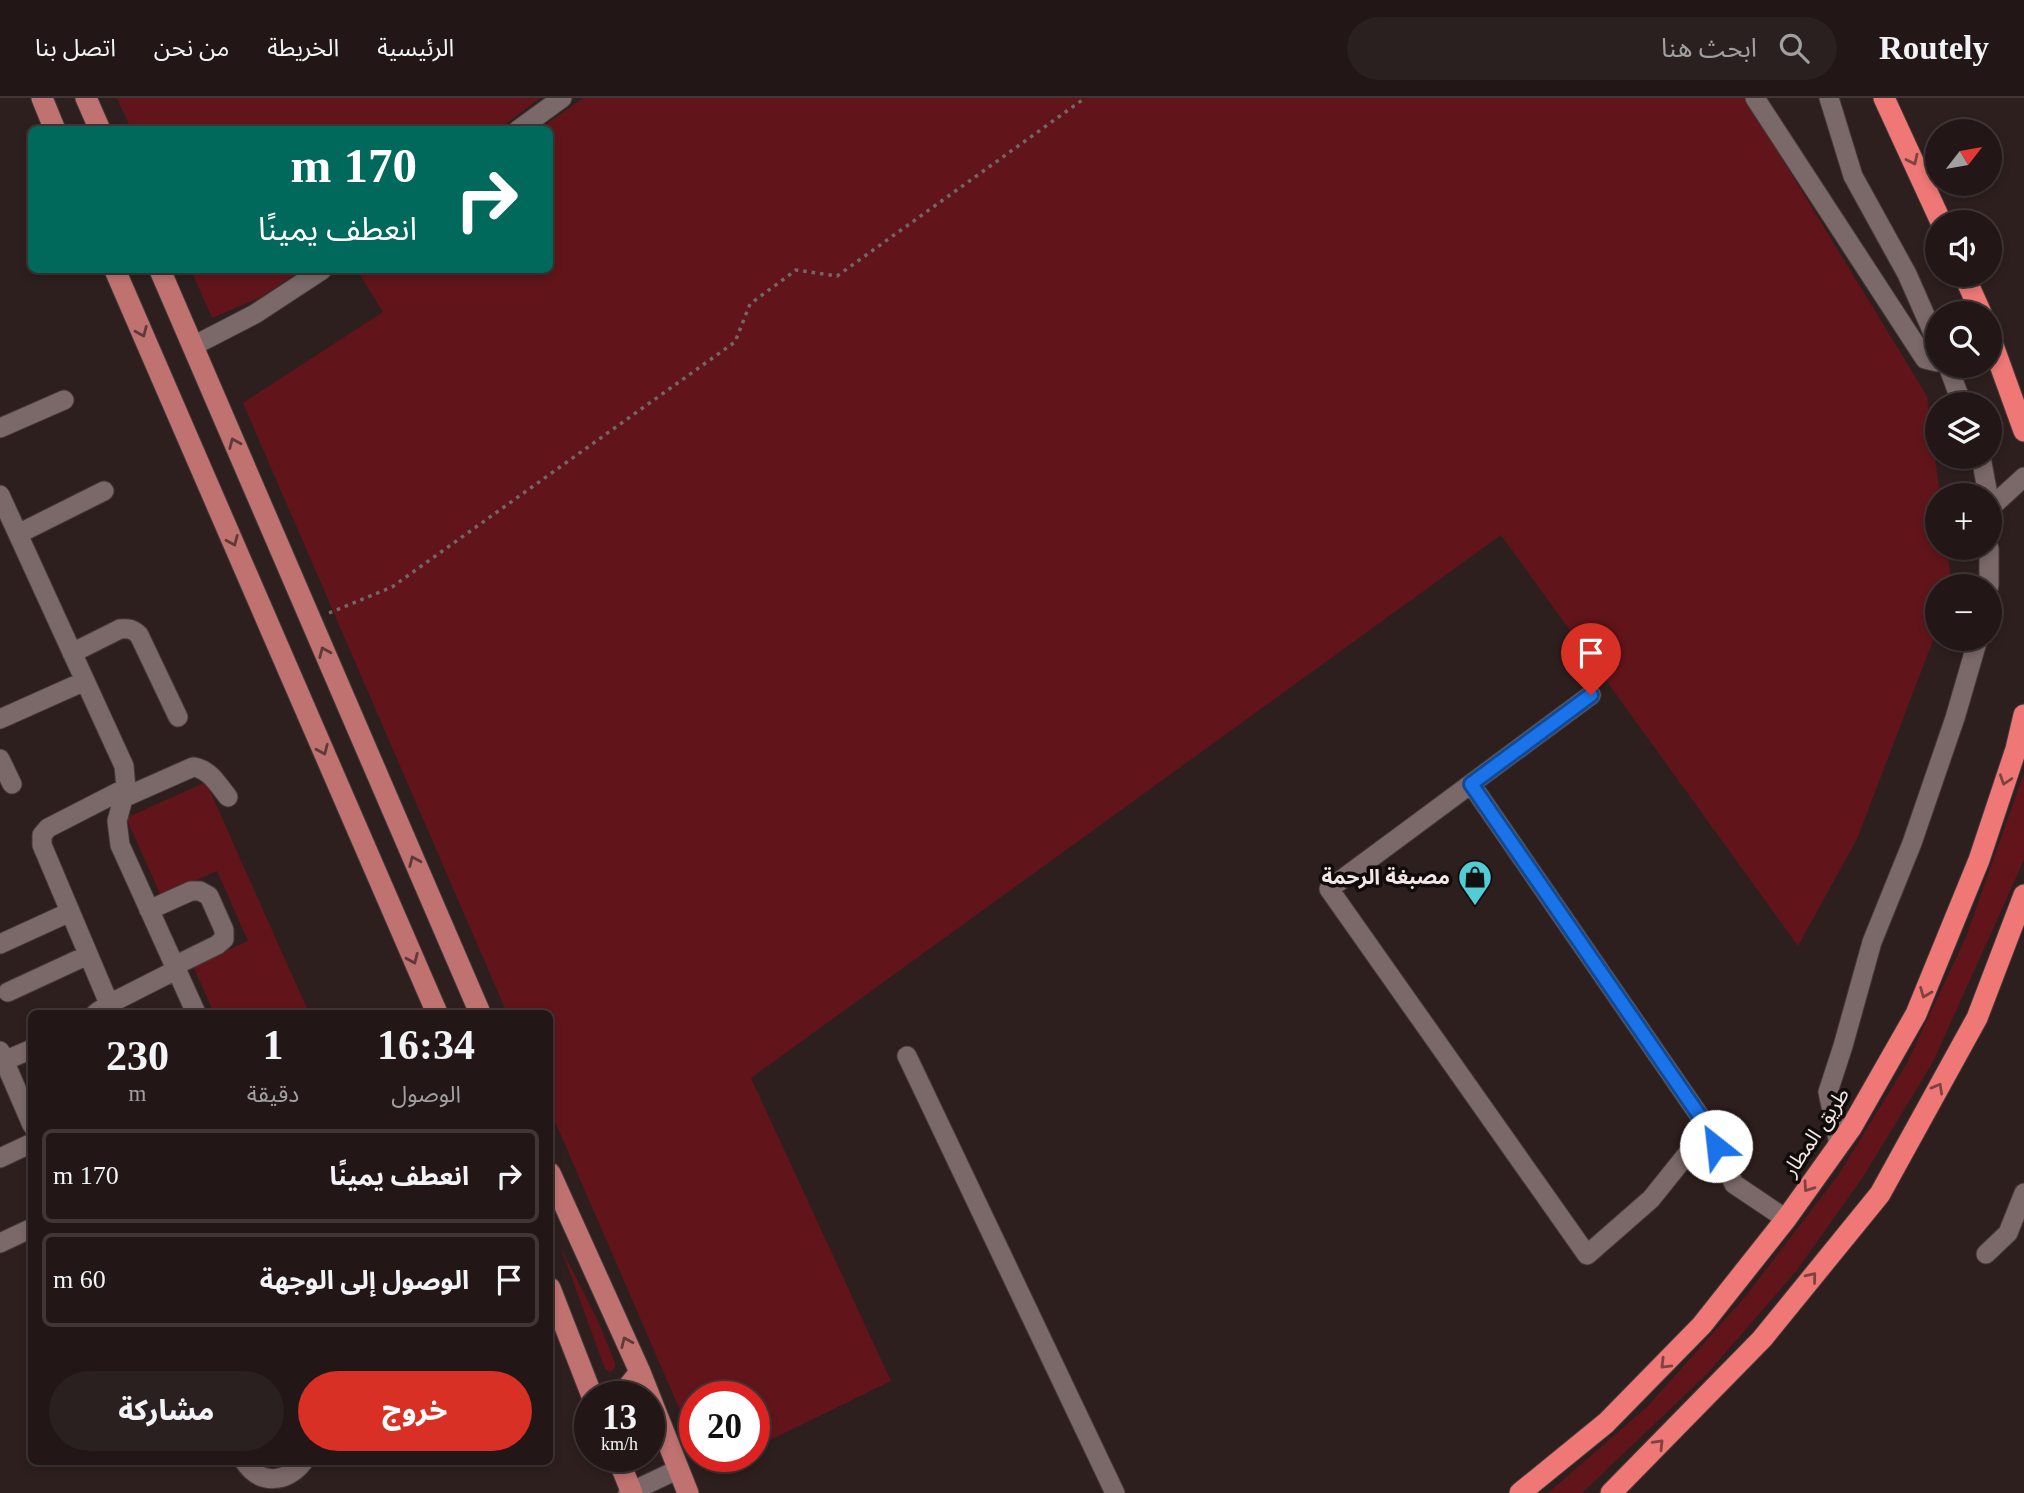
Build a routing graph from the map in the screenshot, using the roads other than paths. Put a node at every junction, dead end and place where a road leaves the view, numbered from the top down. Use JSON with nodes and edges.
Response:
{"nodes":[{"id":1,"x":42,"y":98,"type":"edge"},
{"id":2,"x":86,"y":98,"type":"edge"},
{"id":3,"x":562,"y":98,"type":"edge"},
{"id":4,"x":1755,"y":98,"type":"edge"},
{"id":5,"x":1829,"y":98,"type":"edge"},
{"id":6,"x":1884,"y":98,"type":"edge"},
{"id":7,"x":53,"y":126,"type":"edge"},
{"id":8,"x":98,"y":126,"type":"edge"},
{"id":9,"x":524,"y":126,"type":"edge"},
{"id":10,"x":1935,"y":210,"type":"edge"},
{"id":11,"x":116,"y":273,"type":"edge"},
{"id":12,"x":161,"y":273,"type":"edge"},
{"id":13,"x":317,"y":273,"type":"edge"},
{"id":14,"x":1925,"y":315,"type":"edge"},
{"id":15,"x":193,"y":346,"type":"junction"},
{"id":16,"x":1925,"y":359,"type":"edge"},
{"id":17,"x":2002,"y":370,"type":"edge"},
{"id":18,"x":64,"y":400,"type":"dead end"},
{"id":19,"x":0,"y":428,"type":"edge"},
{"id":20,"x":2024,"y":431,"type":"edge"},
{"id":21,"x":2024,"y":477,"type":"edge"},
{"id":22,"x":104,"y":491,"type":"dead end"},
{"id":23,"x":0,"y":495,"type":"edge"},
{"id":24,"x":2002,"y":496,"type":"edge"},
{"id":25,"x":18,"y":534,"type":"junction"},
{"id":26,"x":1975,"y":651,"type":"edge"},
{"id":27,"x":72,"y":653,"type":"junction"},
{"id":28,"x":85,"y":681,"type":"junction"},
{"id":29,"x":1591,"y":695,"type":"dead end"},
{"id":30,"x":2024,"y":715,"type":"edge"},
{"id":31,"x":178,"y":717,"type":"dead end"},
{"id":32,"x":0,"y":719,"type":"edge"},
{"id":33,"x":0,"y":759,"type":"edge"},
{"id":34,"x":12,"y":784,"type":"dead end"},
{"id":35,"x":1471,"y":784,"type":"junction"},
{"id":36,"x":125,"y":793,"type":"junction"},
{"id":37,"x":228,"y":797,"type":"dead end"},
{"id":38,"x":2024,"y":895,"type":"edge"},
{"id":39,"x":149,"y":909,"type":"junction"},
{"id":40,"x":70,"y":912,"type":"junction"},
{"id":41,"x":2024,"y":934,"type":"edge"},
{"id":42,"x":0,"y":944,"type":"edge"},
{"id":43,"x":88,"y":954,"type":"junction"},
{"id":44,"x":175,"y":968,"type":"junction"},
{"id":45,"x":8,"y":992,"type":"dead end"},
{"id":46,"x":106,"y":1010,"type":"edge"},
{"id":47,"x":195,"y":1010,"type":"edge"},
{"id":48,"x":436,"y":1010,"type":"edge"},
{"id":49,"x":479,"y":1010,"type":"edge"},
{"id":50,"x":1977,"y":1018,"type":"junction"},
{"id":51,"x":28,"y":1050,"type":"edge"},
{"id":52,"x":2,"y":1056,"type":"edge"},
{"id":53,"x":907,"y":1056,"type":"dead end"},
{"id":54,"x":28,"y":1116,"type":"edge"},
{"id":55,"x":1708,"y":1128,"type":"junction"},
{"id":56,"x":1839,"y":1144,"type":"junction"},
{"id":57,"x":28,"y":1145,"type":"edge"},
{"id":58,"x":0,"y":1158,"type":"edge"},
{"id":59,"x":553,"y":1180,"type":"edge"},
{"id":60,"x":2024,"y":1193,"type":"edge"},
{"id":61,"x":1786,"y":1219,"type":"junction"},
{"id":62,"x":28,"y":1230,"type":"edge"},
{"id":63,"x":0,"y":1243,"type":"edge"},
{"id":64,"x":1986,"y":1254,"type":"dead end"},
{"id":65,"x":553,"y":1295,"type":"edge"},
{"id":66,"x":640,"y":1373,"type":"junction"},
{"id":67,"x":586,"y":1381,"type":"edge"},
{"id":68,"x":633,"y":1381,"type":"edge"},
{"id":69,"x":642,"y":1381,"type":"edge"},
{"id":70,"x":665,"y":1445,"type":"edge"},
{"id":71,"x":247,"y":1465,"type":"edge"},
{"id":72,"x":300,"y":1465,"type":"edge"},
{"id":73,"x":679,"y":1469,"type":"joint"},
{"id":74,"x":623,"y":1472,"type":"edge"},
{"id":75,"x":680,"y":1472,"type":"edge"},
{"id":76,"x":631,"y":1492,"type":"edge"},
{"id":77,"x":688,"y":1493,"type":"edge"},
{"id":78,"x":1115,"y":1493,"type":"edge"},
{"id":79,"x":1520,"y":1493,"type":"edge"},
{"id":80,"x":1611,"y":1493,"type":"edge"}],
"edges":[{"from":1,"to":7,"type":"main road"},
{"from":2,"to":8,"type":"main road"},
{"from":3,"to":9,"type":"street"},
{"from":4,"to":16,"type":"street"},
{"from":5,"to":14,"type":"street"},
{"from":6,"to":10,"type":"highway","one_way":true},
{"from":11,"to":48,"type":"main road","one_way":true},
{"from":12,"to":15,"type":"main road"},
{"from":13,"to":15,"type":"street"},
{"from":49,"to":15,"type":"main road","one_way":true},
{"from":17,"to":20,"type":"highway"},
{"from":18,"to":19,"type":"street"},
{"from":21,"to":24,"type":"street"},
{"from":22,"to":25,"type":"street"},
{"from":23,"to":25,"type":"street"},
{"from":25,"to":27,"type":"street"},
{"from":26,"to":56,"type":"street"},
{"from":27,"to":28,"type":"street"},
{"from":27,"to":31,"type":"street"},
{"from":28,"to":32,"type":"street"},
{"from":28,"to":36,"type":"street"},
{"from":29,"to":35,"type":"street"},
{"from":30,"to":56,"type":"highway","name":"طريق المطار","one_way":true},
{"from":33,"to":34,"type":"street"},
{"from":35,"to":55,"type":"street"},
{"from":35,"to":55,"type":"street"},
{"from":36,"to":37,"type":"street"},
{"from":36,"to":39,"type":"street"},
{"from":36,"to":40,"type":"street"},
{"from":38,"to":50,"type":"highway"},
{"from":39,"to":44,"type":"street"},
{"from":39,"to":44,"type":"street"},
{"from":40,"to":42,"type":"street"},
{"from":40,"to":43,"type":"street"},
{"from":41,"to":50,"type":"highway"},
{"from":43,"to":45,"type":"street"},
{"from":43,"to":46,"type":"street"},
{"from":44,"to":46,"type":"street"},
{"from":44,"to":47,"type":"street"},
{"from":80,"to":50,"type":"highway","one_way":true},
{"from":51,"to":52,"type":"street"},
{"from":52,"to":54,"type":"street"},
{"from":53,"to":78,"type":"street"},
{"from":55,"to":61,"type":"street"},
{"from":56,"to":61,"type":"highway","name":"طريق المطار","one_way":true},
{"from":57,"to":58,"type":"street"},
{"from":66,"to":59,"type":"main road","one_way":true},
{"from":60,"to":64,"type":"street"},
{"from":61,"to":79,"type":"highway","name":"طريق المطار","one_way":true},
{"from":62,"to":63,"type":"street"},
{"from":65,"to":67,"type":"main road"},
{"from":66,"to":68,"type":"main road"},
{"from":66,"to":69,"type":"main road"},
{"from":70,"to":73,"type":"main road"},
{"from":71,"to":72,"type":"street"},
{"from":73,"to":76,"type":"street"},
{"from":74,"to":76,"type":"main road"},
{"from":75,"to":77,"type":"main road"}]}
